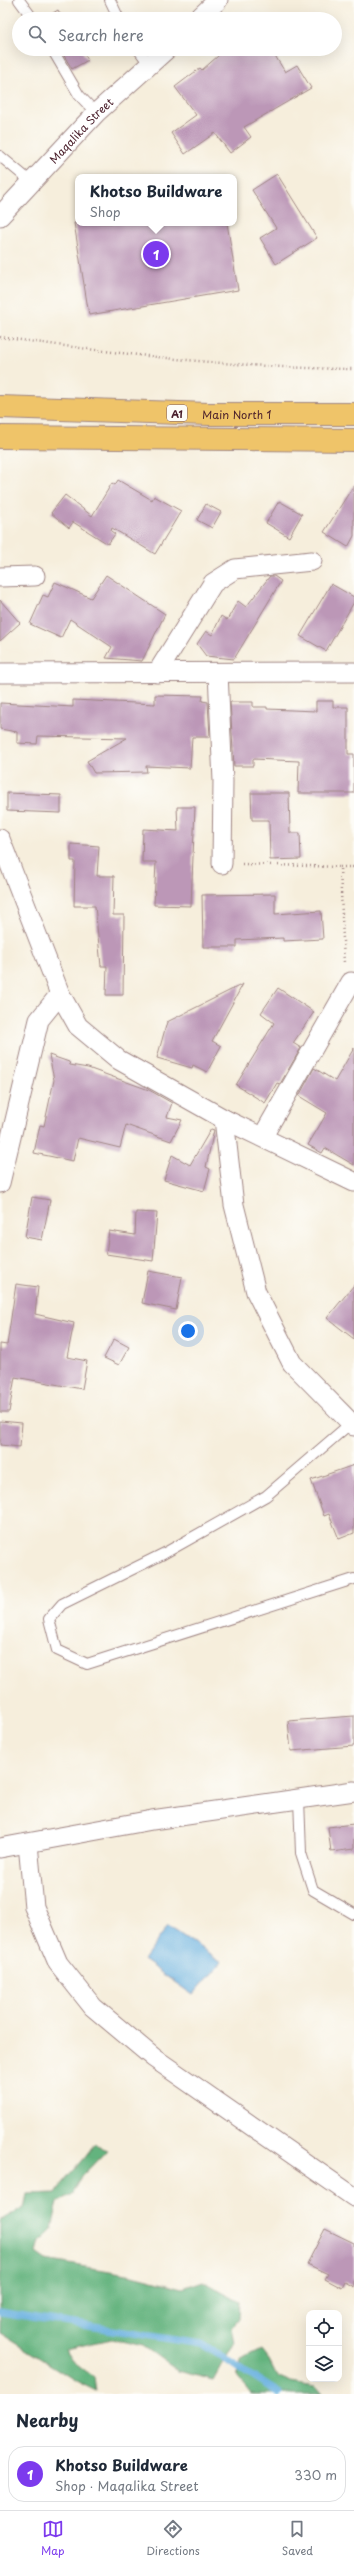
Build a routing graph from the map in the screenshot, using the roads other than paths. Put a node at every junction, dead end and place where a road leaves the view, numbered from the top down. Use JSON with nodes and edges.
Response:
{"nodes":[{"id":1,"x":19,"y":0,"type":"edge"},
{"id":2,"x":110,"y":0,"type":"edge"},
{"id":3,"x":218,"y":0,"type":"edge"},
{"id":4,"x":28,"y":12,"type":"edge"},
{"id":5,"x":116,"y":12,"type":"edge"},
{"id":6,"x":205,"y":12,"type":"edge"},
{"id":7,"x":56,"y":56,"type":"edge"},
{"id":8,"x":143,"y":56,"type":"edge"},
{"id":9,"x":160,"y":56,"type":"edge"},
{"id":10,"x":150,"y":65,"type":"junction"},
{"id":11,"x":96,"y":113,"type":"junction"},
{"id":12,"x":0,"y":156,"type":"edge"},
{"id":13,"x":30,"y":182,"type":"junction"},
{"id":14,"x":0,"y":216,"type":"edge"},
{"id":15,"x":0,"y":407,"type":"edge"},
{"id":16,"x":354,"y":414,"type":"edge"},
{"id":17,"x":0,"y":437,"type":"edge"},
{"id":18,"x":354,"y":440,"type":"edge"},
{"id":19,"x":312,"y":561,"type":"dead end"},
{"id":20,"x":35,"y":576,"type":"dead end"},
{"id":21,"x":0,"y":577,"type":"edge"},
{"id":22,"x":353,"y":670,"type":"edge"},
{"id":23,"x":0,"y":672,"type":"edge"},
{"id":24,"x":218,"y":672,"type":"junction"},
{"id":25,"x":157,"y":673,"type":"junction"},
{"id":26,"x":0,"y":839,"type":"edge"},
{"id":27,"x":222,"y":864,"type":"road end"},
{"id":28,"x":351,"y":982,"type":"road end"},
{"id":29,"x":60,"y":994,"type":"junction"},
{"id":30,"x":224,"y":1120,"type":"junction"},
{"id":31,"x":263,"y":1136,"type":"junction"},
{"id":32,"x":354,"y":1182,"type":"edge"},
{"id":33,"x":0,"y":1183,"type":"edge"},
{"id":34,"x":352,"y":1424,"type":"edge"},
{"id":35,"x":354,"y":1579,"type":"edge"},
{"id":36,"x":354,"y":1791,"type":"edge"},
{"id":37,"x":299,"y":1799,"type":"junction"},
{"id":38,"x":28,"y":1844,"type":"junction"},
{"id":39,"x":0,"y":1848,"type":"edge"},
{"id":40,"x":354,"y":1914,"type":"edge"},
{"id":41,"x":354,"y":2197,"type":"edge"}],
"edges":[{"from":1,"to":4,"type":"lane"},
{"from":2,"to":5,"type":"lane"},
{"from":3,"to":6,"type":"street"},
{"from":7,"to":11,"type":"lane"},
{"from":8,"to":10,"type":"lane"},
{"from":9,"to":10,"type":"street","name":"Maqalika Street"},
{"from":10,"to":11,"type":"street","name":"Maqalika Street"},
{"from":11,"to":13,"type":"street","name":"Maqalika Street"},
{"from":12,"to":13,"type":"lane"},
{"from":13,"to":14,"type":"street","name":"Maqalika Street"},
{"from":15,"to":16,"type":"main road","name":"Main North 1","number":"A1"},
{"from":17,"to":18,"type":"main road"},
{"from":19,"to":25,"type":"street"},
{"from":20,"to":21,"type":"street"},
{"from":22,"to":24,"type":"street"},
{"from":23,"to":25,"type":"street"},
{"from":24,"to":25,"type":"street"},
{"from":24,"to":27,"type":"street"},
{"from":26,"to":29,"type":"street"},
{"from":28,"to":31,"type":"street"},
{"from":29,"to":30,"type":"street"},
{"from":29,"to":33,"type":"street"},
{"from":30,"to":31,"type":"street"},
{"from":30,"to":34,"type":"street"},
{"from":31,"to":32,"type":"street"},
{"from":34,"to":35,"type":"lane"},
{"from":36,"to":37,"type":"street"},
{"from":37,"to":38,"type":"street"},
{"from":37,"to":40,"type":"lane"},
{"from":38,"to":39,"type":"street"},
{"from":38,"to":41,"type":"street"}]}
